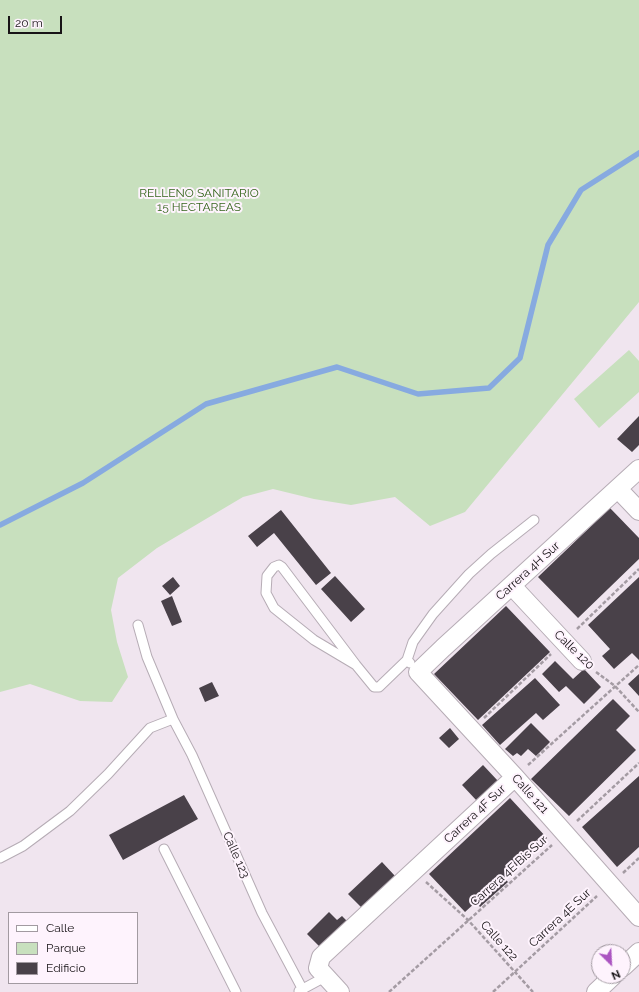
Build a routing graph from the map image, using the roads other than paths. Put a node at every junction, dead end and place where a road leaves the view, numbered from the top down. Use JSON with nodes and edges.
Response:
{"nodes":[{"id":1,"x":639,"y":469,"type":"edge"},
{"id":2,"x":618,"y":489,"type":"junction"},
{"id":3,"x":639,"y":511,"type":"edge"},
{"id":4,"x":534,"y":520,"type":"dead end"},
{"id":5,"x":512,"y":586,"type":"junction"},
{"id":6,"x":138,"y":625,"type":"dead end"},
{"id":7,"x":582,"y":661,"type":"road end"},
{"id":8,"x":356,"y":665,"type":"junction"},
{"id":9,"x":413,"y":666,"type":"junction"},
{"id":10,"x":173,"y":719,"type":"junction"},
{"id":11,"x":515,"y":777,"type":"junction"},
{"id":12,"x":164,"y":849,"type":"dead end"},
{"id":13,"x":0,"y":858,"type":"edge"},
{"id":14,"x":639,"y":918,"type":"edge"},
{"id":15,"x":639,"y":952,"type":"edge"},
{"id":16,"x":631,"y":960,"type":"edge"},
{"id":17,"x":322,"y":973,"type":"junction"},
{"id":18,"x":604,"y":984,"type":"edge"},
{"id":19,"x":300,"y":991,"type":"edge"},
{"id":20,"x":236,"y":992,"type":"edge"},
{"id":21,"x":340,"y":992,"type":"edge"},
{"id":22,"x":596,"y":992,"type":"edge"}],
"edges":[{"from":1,"to":2,"type":"street","name":"Carrera 4H Sur"},
{"from":2,"to":3,"type":"street"},
{"from":2,"to":5,"type":"street","name":"Carrera 4H Sur"},
{"from":4,"to":9,"type":"lane"},
{"from":5,"to":7,"type":"street","name":"Calle 120"},
{"from":5,"to":9,"type":"street","name":"Carrera 4H Sur"},
{"from":6,"to":10,"type":"lane","name":"Calle 123"},
{"from":8,"to":8,"type":"lane"},
{"from":8,"to":9,"type":"lane"},
{"from":9,"to":11,"type":"street","name":"Calle 121"},
{"from":10,"to":13,"type":"lane"},
{"from":10,"to":19,"type":"lane","name":"Calle 123"},
{"from":11,"to":14,"type":"street","name":"Calle 121"},
{"from":11,"to":17,"type":"street","name":"Carrera 4F Sur"},
{"from":12,"to":20,"type":"lane"},
{"from":15,"to":16,"type":"street"},
{"from":17,"to":19,"type":"lane"},
{"from":17,"to":21,"type":"street"},
{"from":18,"to":22,"type":"street"}]}
